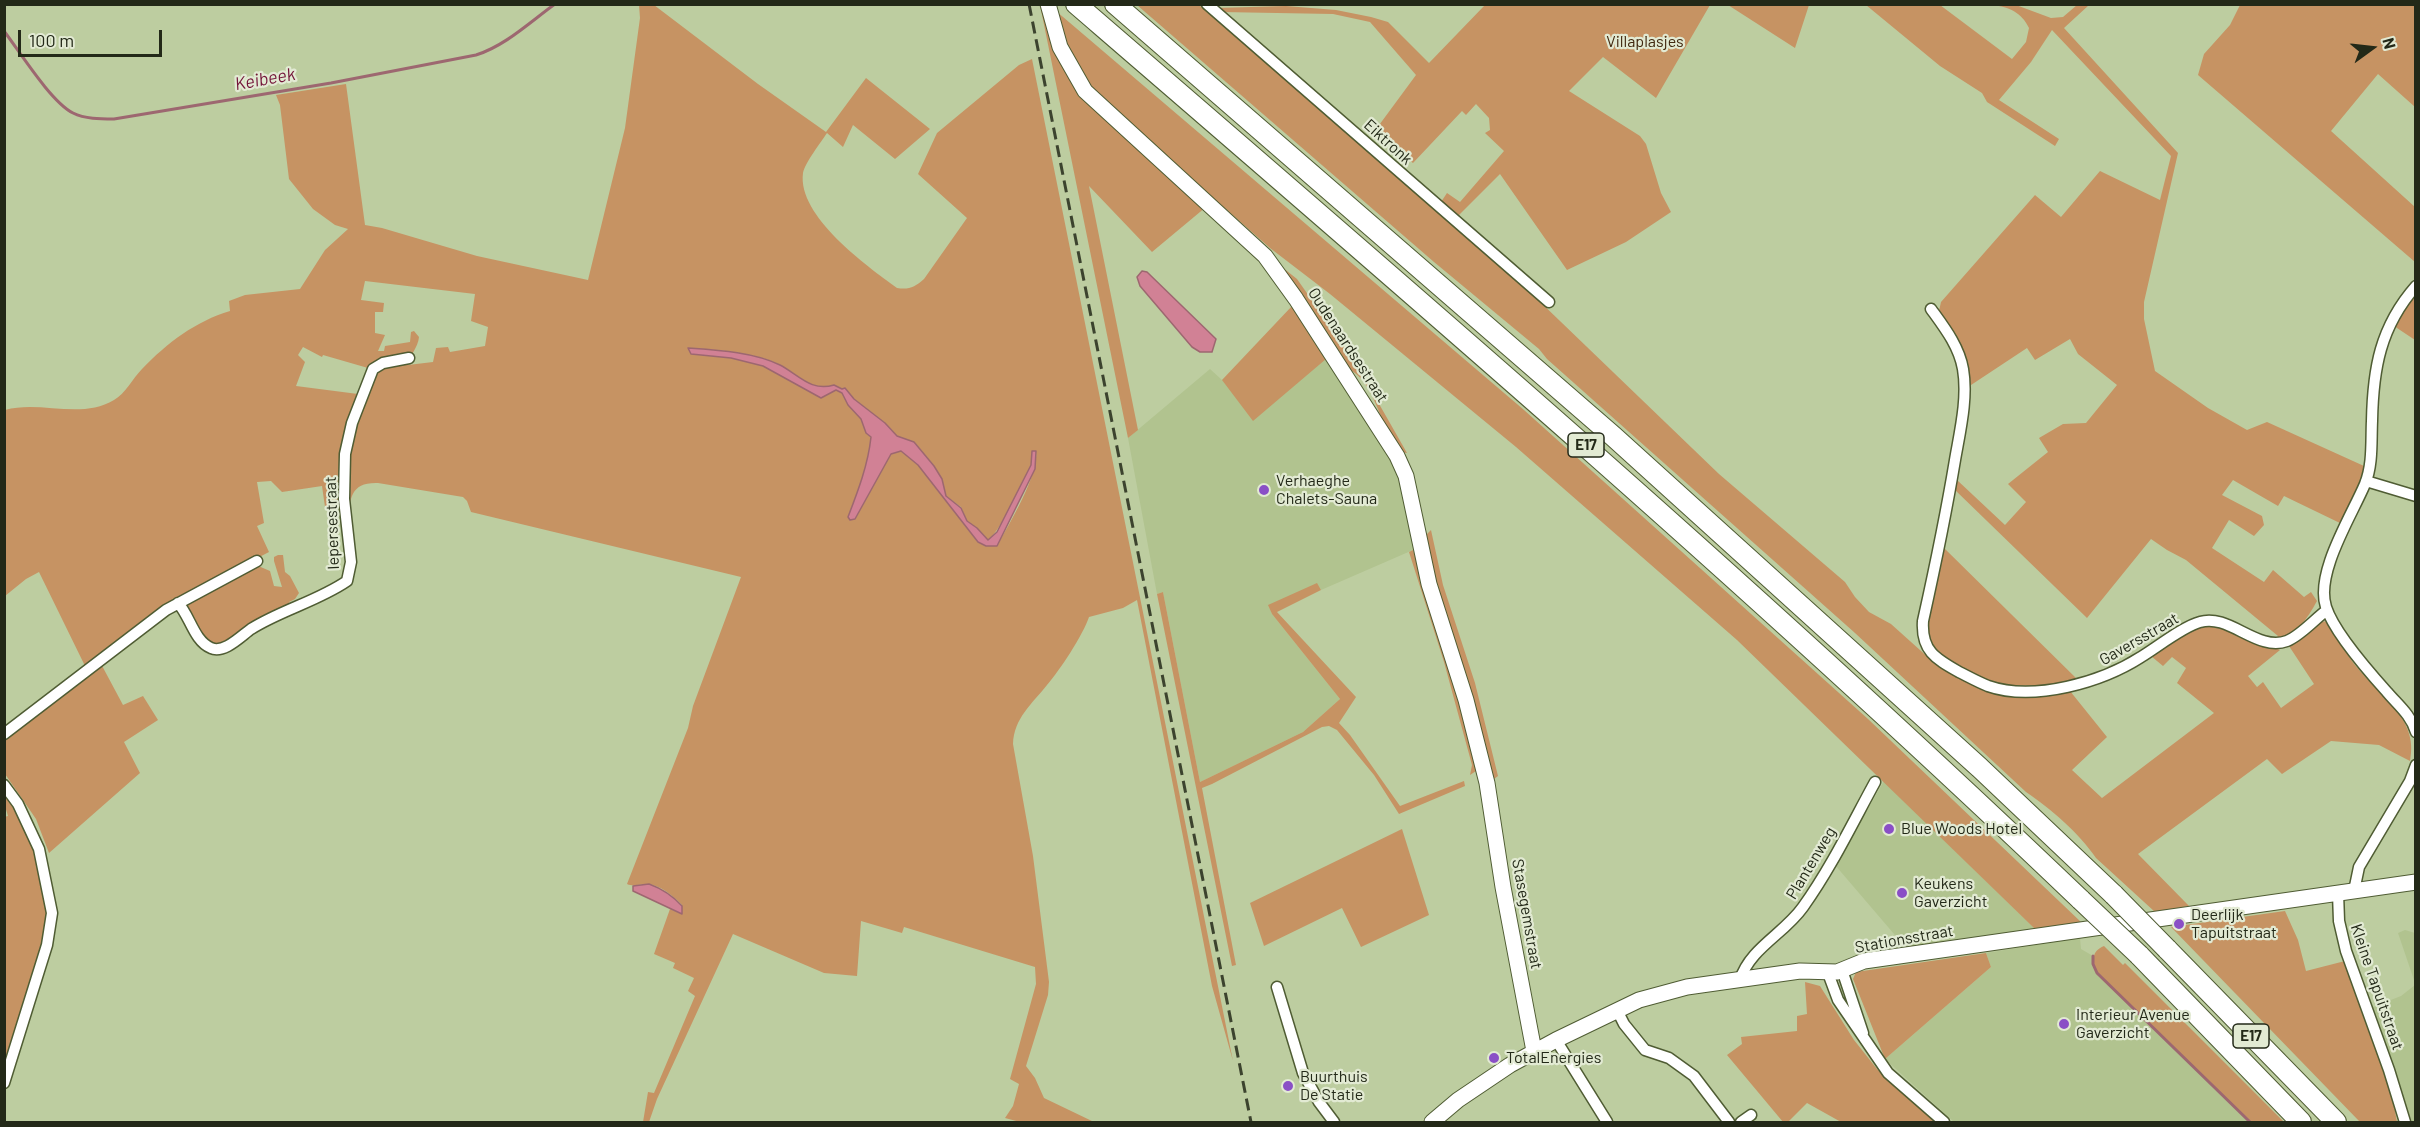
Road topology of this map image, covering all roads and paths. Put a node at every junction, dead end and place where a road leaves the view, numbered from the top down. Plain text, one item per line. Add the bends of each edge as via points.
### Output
1 (1048, 4) edge
2 (1115, 4) edge
3 (1207, 4) edge
4 (1076, 5) edge
5 (2415, 286) edge
6 (1549, 302) dead end
7 (1931, 309) dead end
8 (409, 358) dead end
9 (2366, 481) junction
10 (2415, 496) edge
11 (257, 561) dead end
12 (178, 603) junction
13 (2327, 610) junction
14 (2415, 732) edge
15 (4, 734) edge
16 (2415, 765) edge
17 (1875, 782) dead end
18 (1487, 783) joint
19 (4, 786) edge
20 (2415, 882) edge
21 (2354, 891) junction
22 (2338, 893) junction
23 (1835, 972) junction
24 (1740, 980) junction
25 (1277, 987) dead end
26 (1617, 1010) junction
27 (1556, 1040) junction
28 (1534, 1051) junction
29 (4, 1083) edge
30 (1751, 1115) dead end
31 (1334, 1122) edge
32 (1432, 1122) edge
33 (1607, 1122) edge
34 (1729, 1122) edge
35 (1741, 1122) edge
36 (1944, 1122) edge
37 (2301, 1122) edge
38 (2336, 1122) edge
39 (2405, 1122) edge

1 - 18 street, Oudenaardsestraat via 1060,47 1085,91 1265,256 1397,456 1406,476 1430,584
2 - 38 highway, E17, bridge via 1613,436 1980,768 2114,896
3 - 6 street, Eiktronk
4 - 37 highway, E17, bridge via 1595,453 1964,788 2139,955
5 - 9 street via 2391,322 2375,365
7 - 13 street, Gaversstraat via 1957,351 1964,388 1945,522 1923,621 1922,635 1939,661 1990,686 2033,690 2073,687 2104,677 2199,622 2213,620 2277,642 2287,641
8 - 12 street, Iepersestraat via 373,369 349,432 344,473 351,562 347,581 218,650 203,642
9 - 10 street
9 - 13 street via 2325,578
11 - 12 street
12 - 15 street
13 - 14 street via 2361,663 2409,717
16 - 21 street via 2410,781 2359,867
17 - 24 street, Plantenweg via 1802,909 1744,966
18 - 28 street, Stasegemstraat
19 - 29 street via 18,804 39,849 52,913 47,945
20 - 21 street, Stationsstraat
21 - 22 street, Stationsstraat
22 - 23 street, Stationsstraat via 1864,961
22 - 39 street, Kleine Tapuitstraat via 2338,921 2346,951
23 - 24 street, Stationsstraat via 1800,971
23 - 36 street via 1838,1000 1888,1073
24 - 26 street, Stationsstraat via 1665,992
25 - 31 street via 1303,1073
26 - 27 street, Stationsstraat
26 - 34 street via 1645,1050 1669,1058 1694,1076
27 - 28 street, Stationsstraat
27 - 33 street
28 - 32 street, Stationsstraat via 1487,1079
30 - 35 street

